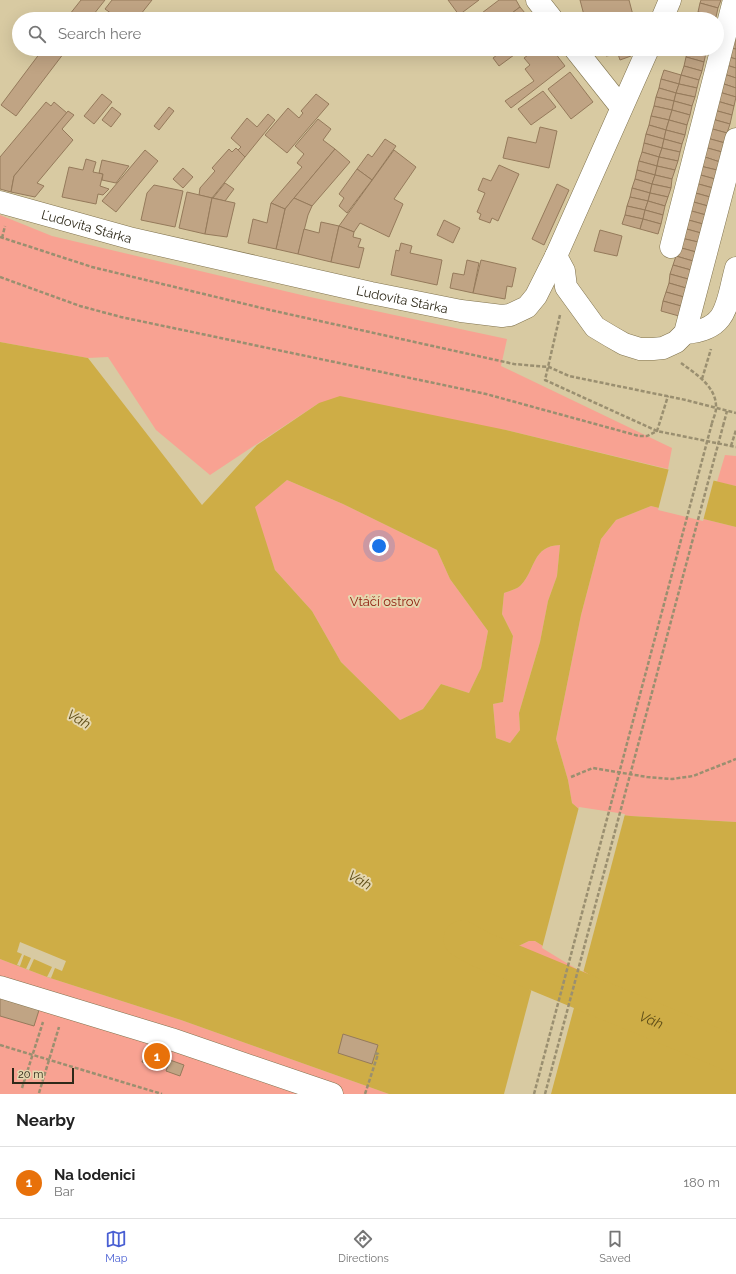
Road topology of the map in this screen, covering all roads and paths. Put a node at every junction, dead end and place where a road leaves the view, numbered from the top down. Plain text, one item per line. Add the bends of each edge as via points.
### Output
1 (537, 0) edge
2 (670, 0) edge
3 (734, 0) edge
4 (546, 12) edge
5 (665, 12) edge
6 (724, 39) edge
7 (581, 56) edge
8 (645, 56) edge
9 (720, 56) edge
10 (621, 107) junction
11 (736, 139) edge
12 (0, 202) edge
13 (0, 237) edge
14 (670, 248) dead end
15 (556, 256) junction
16 (736, 268) edge
17 (0, 277) edge
18 (566, 287) junction
19 (685, 333) junction
20 (663, 348) junction
21 (549, 367) junction
22 (668, 396) junction
23 (716, 408) junction
24 (727, 411) junction
25 (736, 413) edge
26 (736, 430) edge
27 (657, 431) junction
28 (731, 446) junction
29 (736, 447) edge
30 (736, 759) edge
31 (571, 777) dead end
32 (0, 987) edge
33 (41, 1028) dead end
34 (57, 1035) dead end
35 (0, 1045) edge
36 (375, 1053) dead end
37 (33, 1055) junction
38 (48, 1060) junction
39 (22, 1088) dead end
40 (39, 1093) dead end
41 (162, 1094) edge
42 (332, 1094) edge
43 (365, 1094) edge
44 (534, 1094) edge
45 (546, 1094) edge

1 - 4 street
2 - 5 street
3 - 6 street
7 - 10 street
8 - 10 street, Ľudovíta Stárka
9 - 14 street
10 - 15 street, Ľudovíta Stárka
11 - 19 street
12 - 15 street, Ľudovíta Stárka via 133,239 364,292 461,311 502,316 527,308 536,296
13 - 21 path via 92,267 270,310 514,364
15 - 18 street via 564,271
16 - 19 street via 723,316 718,323 709,329
17 - 27 path via 80,306 121,317 486,394 639,436 647,436
18 - 20 street via 595,326 610,336 640,349
18 - 21 path
19 - 20 street via 676,342
20 - 23 path via 702,379 714,394
21 - 22 path via 569,376
21 - 27 path via 545,380
22 - 23 path
22 - 27 path
23 - 24 path
23 - 44 path, bridge
24 - 25 path
24 - 45 path, bridge
26 - 28 path
27 - 28 path
28 - 29 path
30 - 31 path via 693,776 647,777 593,768
32 - 42 street via 171,1039
33 - 37 path
34 - 38 path
35 - 37 path
36 - 43 path via 378,1054
37 - 38 path
37 - 39 path
38 - 40 path
38 - 41 path

